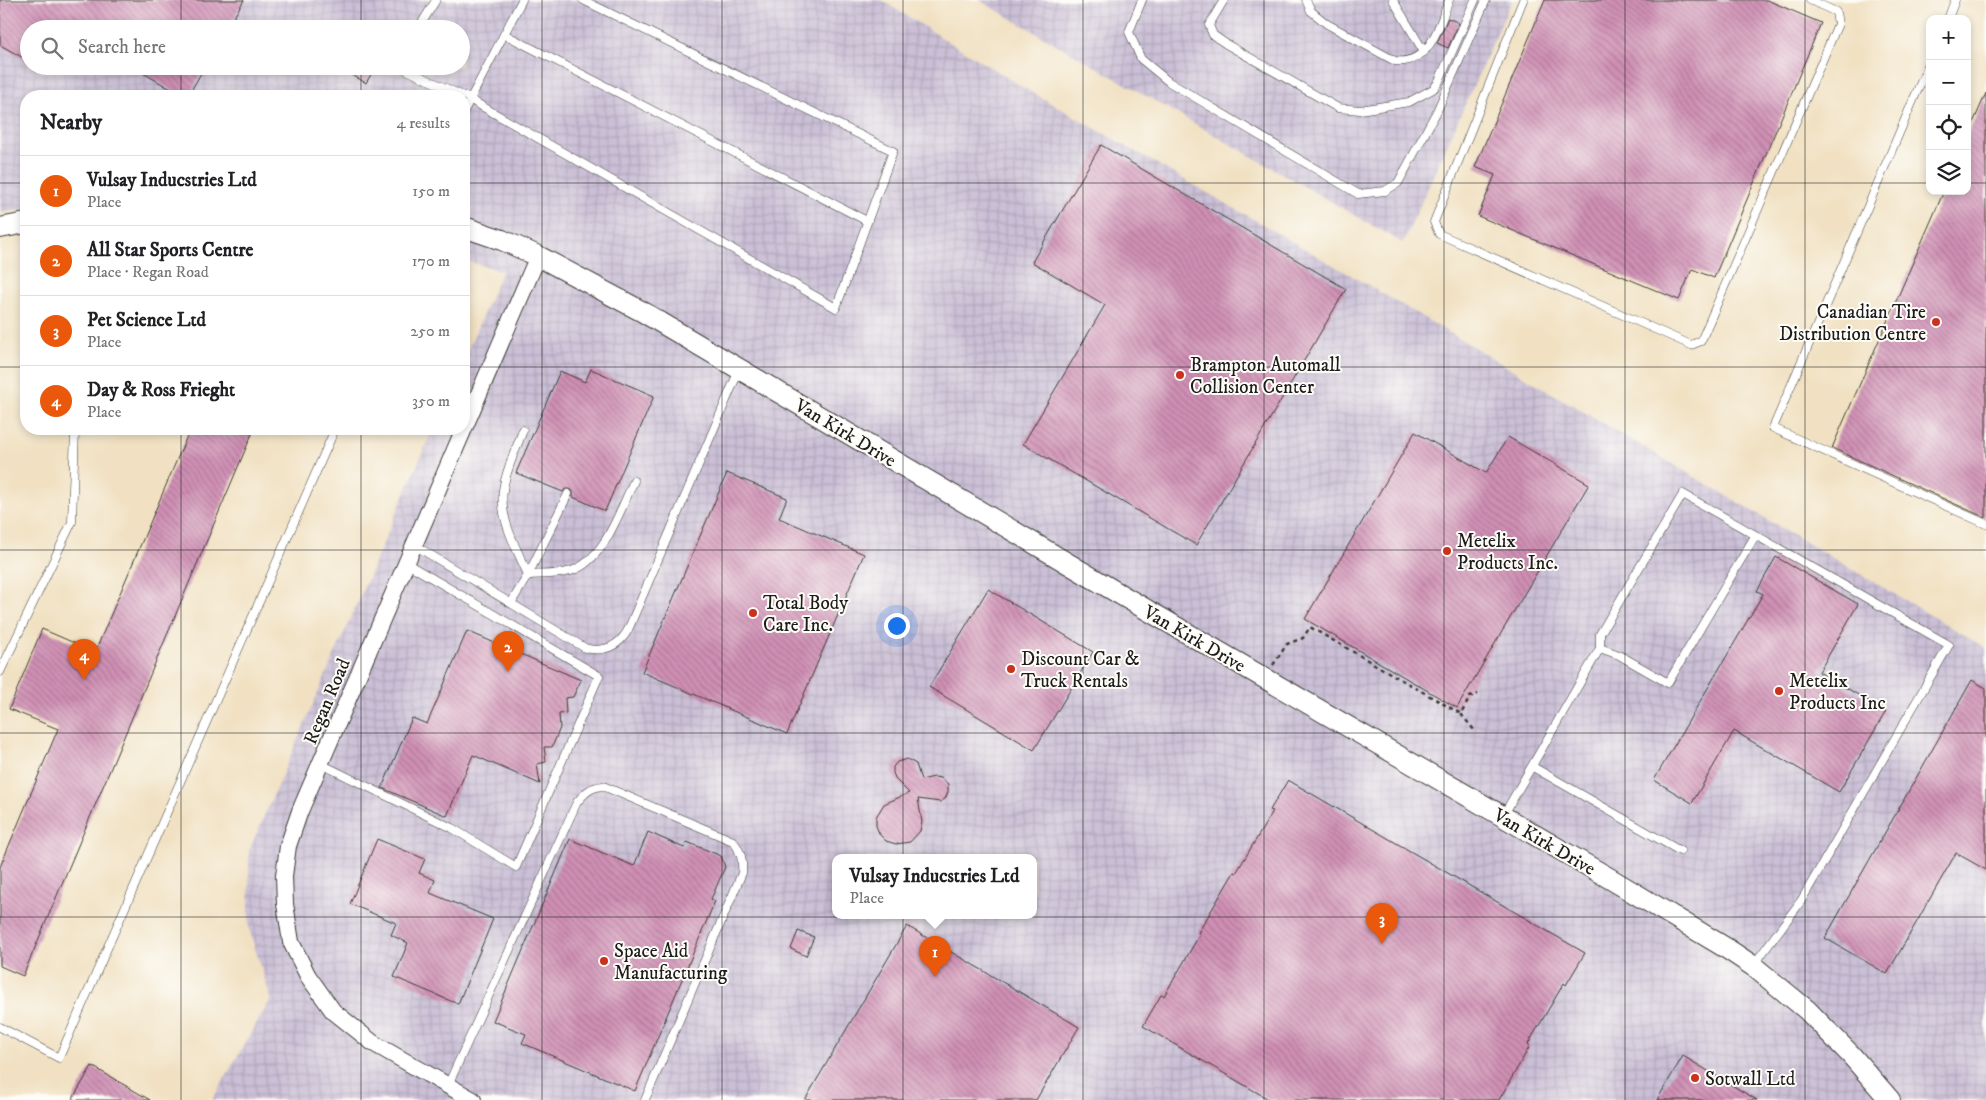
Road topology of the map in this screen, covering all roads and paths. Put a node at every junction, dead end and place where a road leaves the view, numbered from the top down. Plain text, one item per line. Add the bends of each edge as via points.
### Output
1 (436, 0) edge
2 (522, 0) edge
3 (583, 0) edge
4 (1142, 0) edge
5 (1224, 0) edge
6 (1306, 0) edge
7 (1393, 0) edge
8 (1449, 0) edge
9 (1476, 0) edge
10 (1486, 0) edge
11 (1523, 0) edge
12 (1810, 0) edge
13 (1956, 0) edge
14 (1950, 15) edge
15 (424, 20) edge
16 (504, 34) junction
17 (1424, 52) junction
18 (1926, 69) edge
19 (418, 75) edge
20 (451, 90) edge
21 (470, 90) edge
22 (470, 99) edge
23 (868, 221) junction
24 (20, 224) edge
25 (0, 228) edge
26 (470, 229) edge
27 (538, 256) junction
28 (739, 369) junction
29 (470, 414) edge
30 (522, 430) dead end
31 (75, 435) edge
32 (332, 435) edge
33 (461, 435) edge
34 (634, 481) dead end
35 (568, 494) dead end
36 (1986, 524) edge
37 (1755, 536) junction
38 (414, 545) junction
39 (406, 563) junction
40 (528, 575) junction
41 (511, 603) junction
42 (1600, 648) junction
43 (0, 672) edge
44 (1264, 678) junction
45 (1478, 694) dead end
46 (1461, 714) junction
47 (1475, 731) dead end
48 (320, 764) junction
49 (1533, 767) junction
50 (1503, 816) junction
51 (1680, 851) dead end
52 (1753, 966) junction
53 (0, 1027) edge
54 (448, 1085) junction
55 (473, 1100) edge
56 (644, 1100) edge
57 (1890, 1100) edge

1 - 15 lane
2 - 16 lane
3 - 23 lane via 893,151
4 - 10 lane via 1129,32 1141,58 1169,82 1358,194 1385,191 1398,183 1438,111
5 - 9 lane via 1209,25 1213,35 1338,108 1360,110 1409,102 1433,89
6 - 17 lane via 1310,12 1327,24 1394,61 1411,60
7 - 17 lane
8 - 17 lane via 1432,42
11 - 12 lane via 1434,222 1439,234 1691,345 1701,341 1838,24 1836,12
13 - 14 lane
16 - 21 lane
16 - 23 lane
18 - 36 lane via 1774,428
19 - 20 lane
22 - 23 lane via 836,308
24 - 25 street
26 - 27 street, Van Kirk Drive
27 - 28 street, Van Kirk Drive via 643,312
27 - 29 street, Regan Road
28 - 41 lane via 623,639 605,649 585,648
28 - 44 street, Van Kirk Drive
30 - 40 lane via 508,469 503,500 508,528
31 - 43 lane via 72,522
32 - 53 lane via 59,1058
33 - 38 street, Regan Road
34 - 40 lane via 612,528 588,563 570,572
35 - 40 lane
37 - 42 lane via 1668,683
37 - 42 lane via 1683,494 1600,634
37 - 52 lane via 1949,645 1801,901
38 - 39 street, Regan Road
38 - 41 lane
39 - 48 street, Regan Road
39 - 48 lane via 598,676 516,867 452,828
40 - 41 lane
42 - 49 lane
44 - 46 path via 1287,644 1303,638 1310,627
44 - 50 street, Van Kirk Drive
45 - 46 path via 1470,697
46 - 47 path
48 - 54 street, Regan Road via 288,846 284,876 291,942 308,976 333,1012 373,1043
49 - 50 lane
49 - 51 lane
50 - 52 street, Van Kirk Drive
52 - 57 street, Van Kirk Drive via 1807,1010
54 - 55 street, Regan Road
54 - 56 lane via 577,802 594,786 603,786 733,840 743,862 742,873

